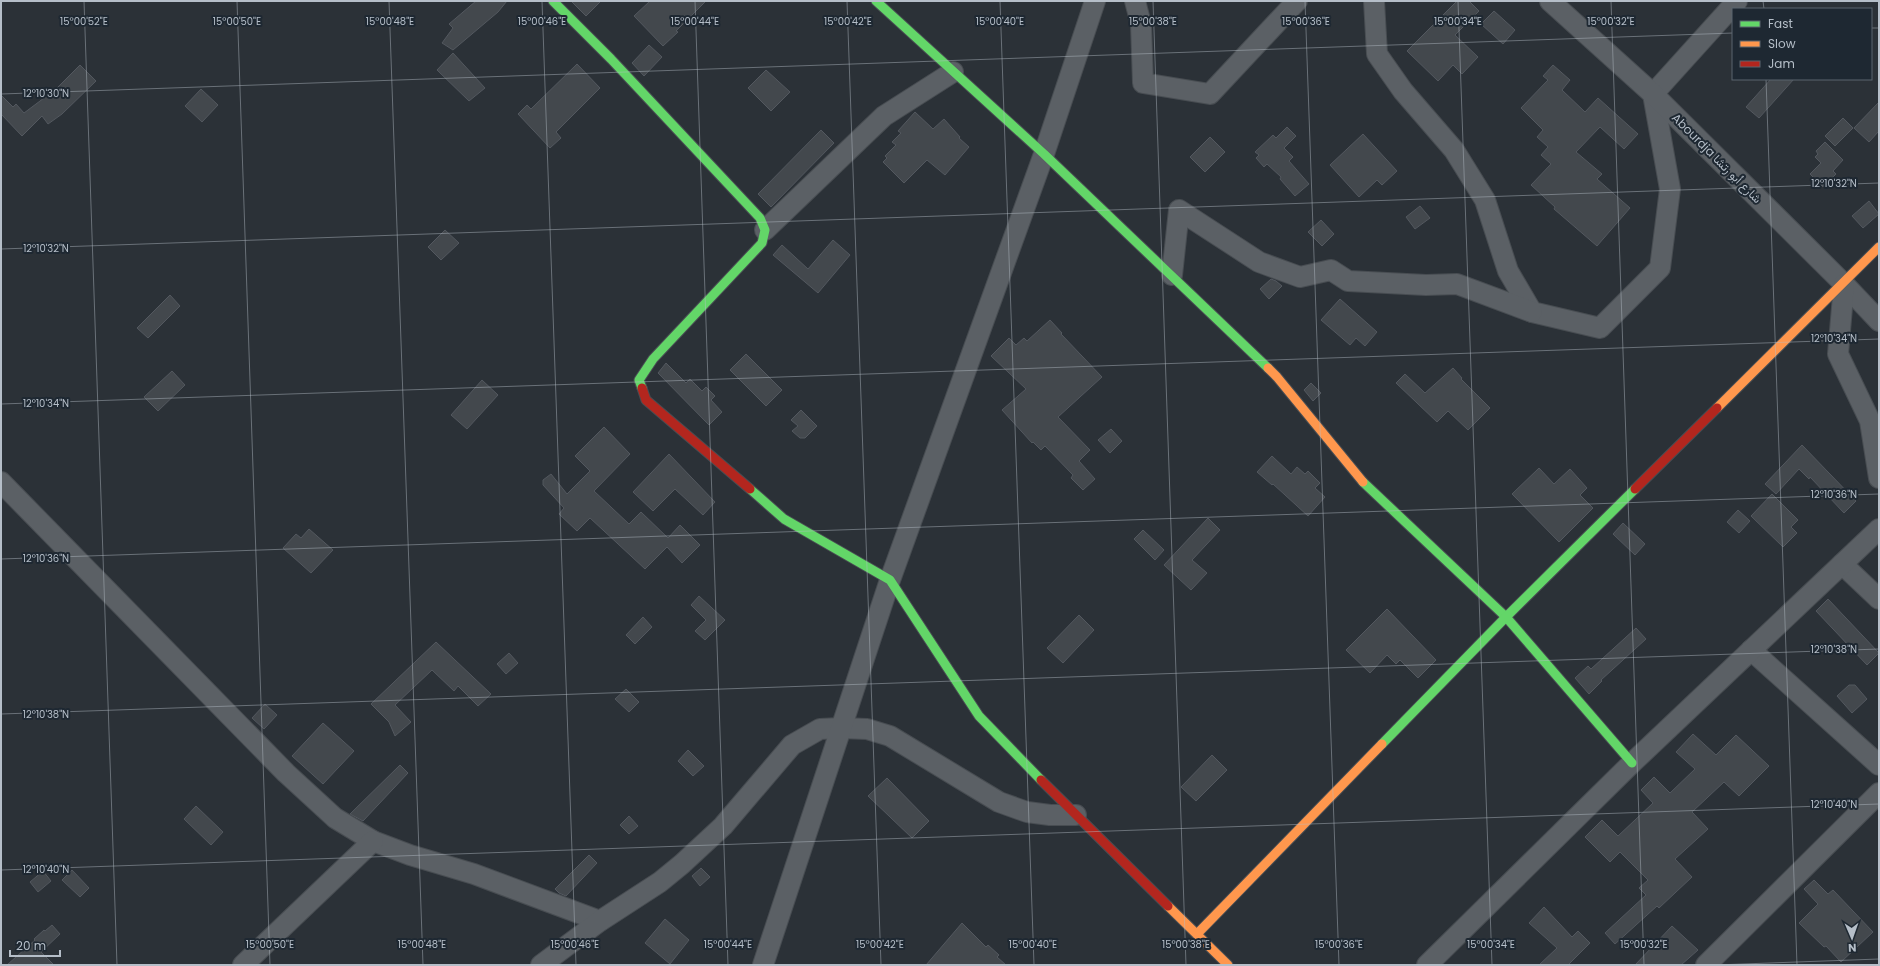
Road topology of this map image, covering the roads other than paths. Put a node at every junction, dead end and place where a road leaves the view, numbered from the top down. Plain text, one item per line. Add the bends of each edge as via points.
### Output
1 (554, 1) edge
2 (876, 1) edge
3 (1095, 1) edge
4 (1135, 1) edge
5 (1297, 1) edge
6 (1374, 1) edge
7 (1550, 1) edge
8 (1737, 1) edge
9 (953, 72) junction
10 (1653, 94) junction
11 (1044, 154) junction
12 (765, 230) junction
13 (1875, 255) edge
14 (1172, 275) junction
15 (1844, 284) junction
16 (1532, 312) junction
17 (1879, 321) edge
18 (1879, 478) edge
19 (1, 482) edge
20 (1879, 529) edge
21 (1842, 564) junction
22 (890, 580) junction
23 (1879, 599) edge
24 (1506, 617) junction
25 (1751, 650) junction
26 (841, 728) junction
27 (1632, 763) junction
28 (1879, 765) edge
29 (1879, 793) edge
30 (1076, 815) junction
31 (373, 841) junction
32 (600, 921) junction
33 (1197, 934) junction
34 (243, 965) edge
35 (541, 965) edge
36 (763, 965) edge
37 (1228, 965) edge
38 (1427, 965) edge
39 (1706, 965) edge

1 - 12 street via 760,218
2 - 9 street
3 - 11 street
4 - 5 street via 1141,24 1143,83 1210,94
6 - 16 street via 1377,54 1403,91 1454,150 1485,200 1508,271
7 - 10 street, Abourdja شارع أبو رتشا
8 - 10 street
9 - 11 street
9 - 12 street via 884,116
10 - 15 street, Abourdja شارع أبو رتشا
10 - 16 street via 1670,189 1660,268 1600,328
11 - 14 street
11 - 22 street
12 - 22 street via 762,243 653,359 639,380 646,400 784,519
13 - 15 street
14 - 16 street via 1179,210 1259,262 1300,277 1331,270 1348,281 1457,284
14 - 24 street via 1277,377 1362,481
15 - 17 street, Abourdja شارع أبو رتشا
15 - 18 street via 1838,354 1870,421
15 - 24 street
19 - 31 street via 307,794 335,818
20 - 21 street
21 - 23 street
21 - 25 street
22 - 26 street
22 - 30 street via 979,716
24 - 27 street
24 - 33 street
25 - 27 street
25 - 28 street
26 - 30 street via 867,729 890,736 999,802 1027,812
26 - 32 street via 820,728 792,745 705,845 660,882
26 - 36 street
27 - 38 street
29 - 39 street
30 - 33 street
31 - 32 street via 474,874
31 - 34 street
32 - 35 street
33 - 37 street

